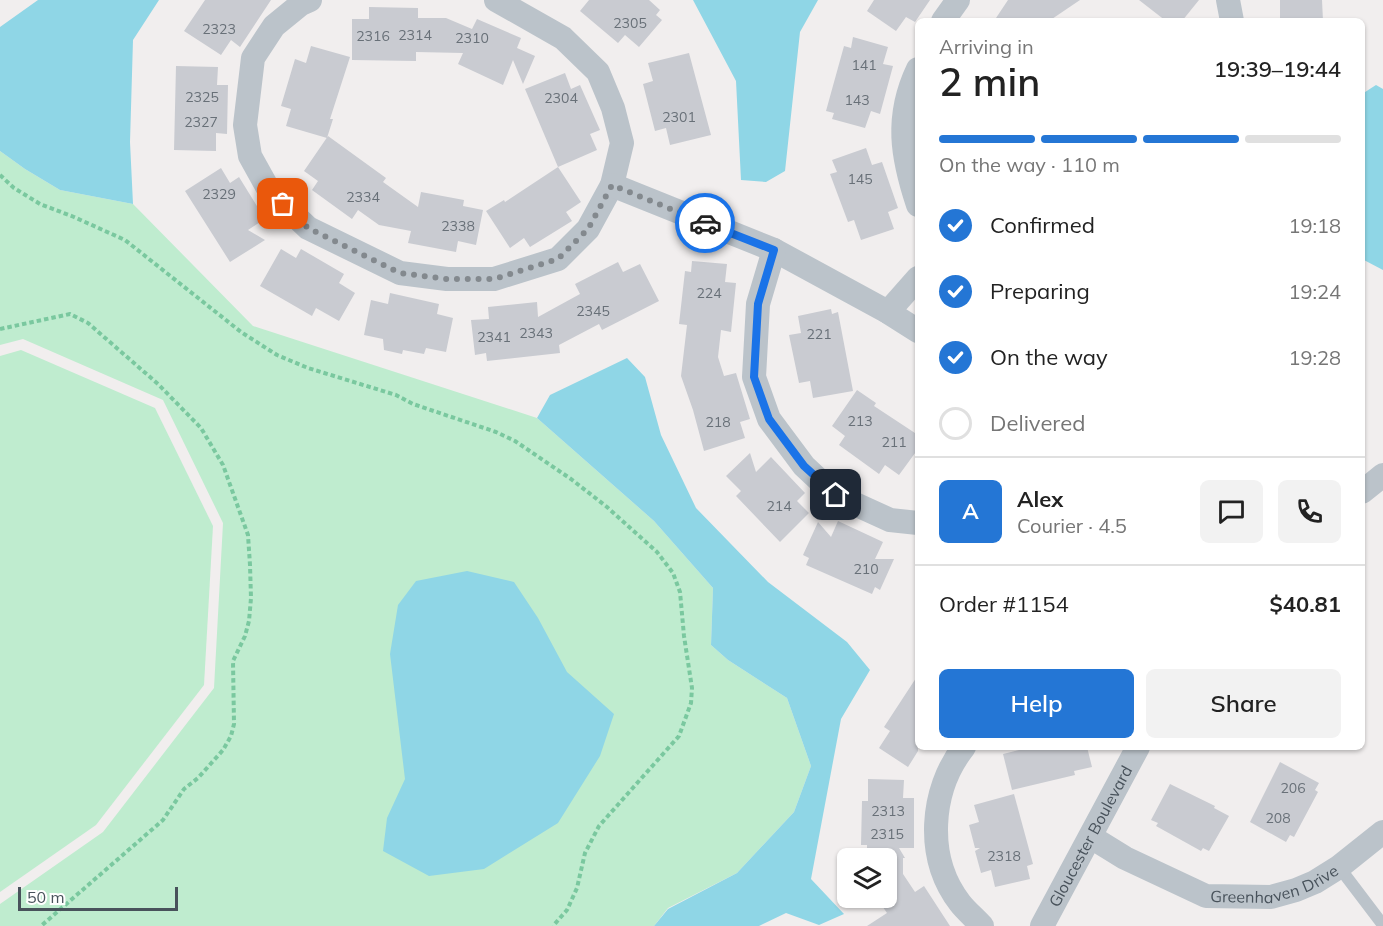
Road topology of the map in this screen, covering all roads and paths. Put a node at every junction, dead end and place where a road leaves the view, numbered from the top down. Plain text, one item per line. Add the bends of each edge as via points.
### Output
1 (310, 0) edge
2 (496, 0) edge
3 (958, 0) edge
4 (1228, 0) edge
5 (945, 18) edge
6 (1231, 18) edge
7 (915, 78) edge
8 (0, 175) edge
9 (612, 185) junction
10 (915, 196) edge
11 (774, 250) junction
12 (915, 281) edge
13 (888, 312) junction
14 (0, 328) edge
15 (915, 329) edge
16 (915, 523) edge
17 (961, 750) edge
18 (1136, 750) edge
19 (1383, 832) edge
20 (1091, 837) junction
21 (1339, 867) junction
22 (1383, 925) edge
23 (41, 926) edge
24 (553, 926) edge
25 (982, 926) edge
26 (1042, 926) edge

1 - 9 street via 274,26 254,58 245,125 249,156 270,192 308,228 400,273 494,279 558,259 588,229
2 - 9 street via 563,38 598,72 622,143
3 - 5 street
4 - 6 street
7 - 10 street via 903,115 906,167
8 - 24 path via 40,204 125,240 241,332 277,355 514,441 607,507 657,552 673,573 680,592 691,703 679,736 599,826 585,853 567,910
9 - 11 street
11 - 13 street
11 - 16 street via 758,304 754,377 769,419 804,466 836,495 890,520
12 - 13 street
13 - 15 street
14 - 23 path via 70,314 88,323 158,384 201,428 223,465 248,536 250,565 249,621 233,661 234,724 223,750 184,789 163,820
17 - 25 street via 953,760 939,799 935,835 941,868 959,902
18 - 20 street, Gloucester Boulevard
19 - 21 street, Greenhaven Drive
20 - 21 street, Greenhaven Drive via 1125,858 1206,896 1271,897 1315,882
20 - 26 street, Gloucester Boulevard
21 - 22 lane

